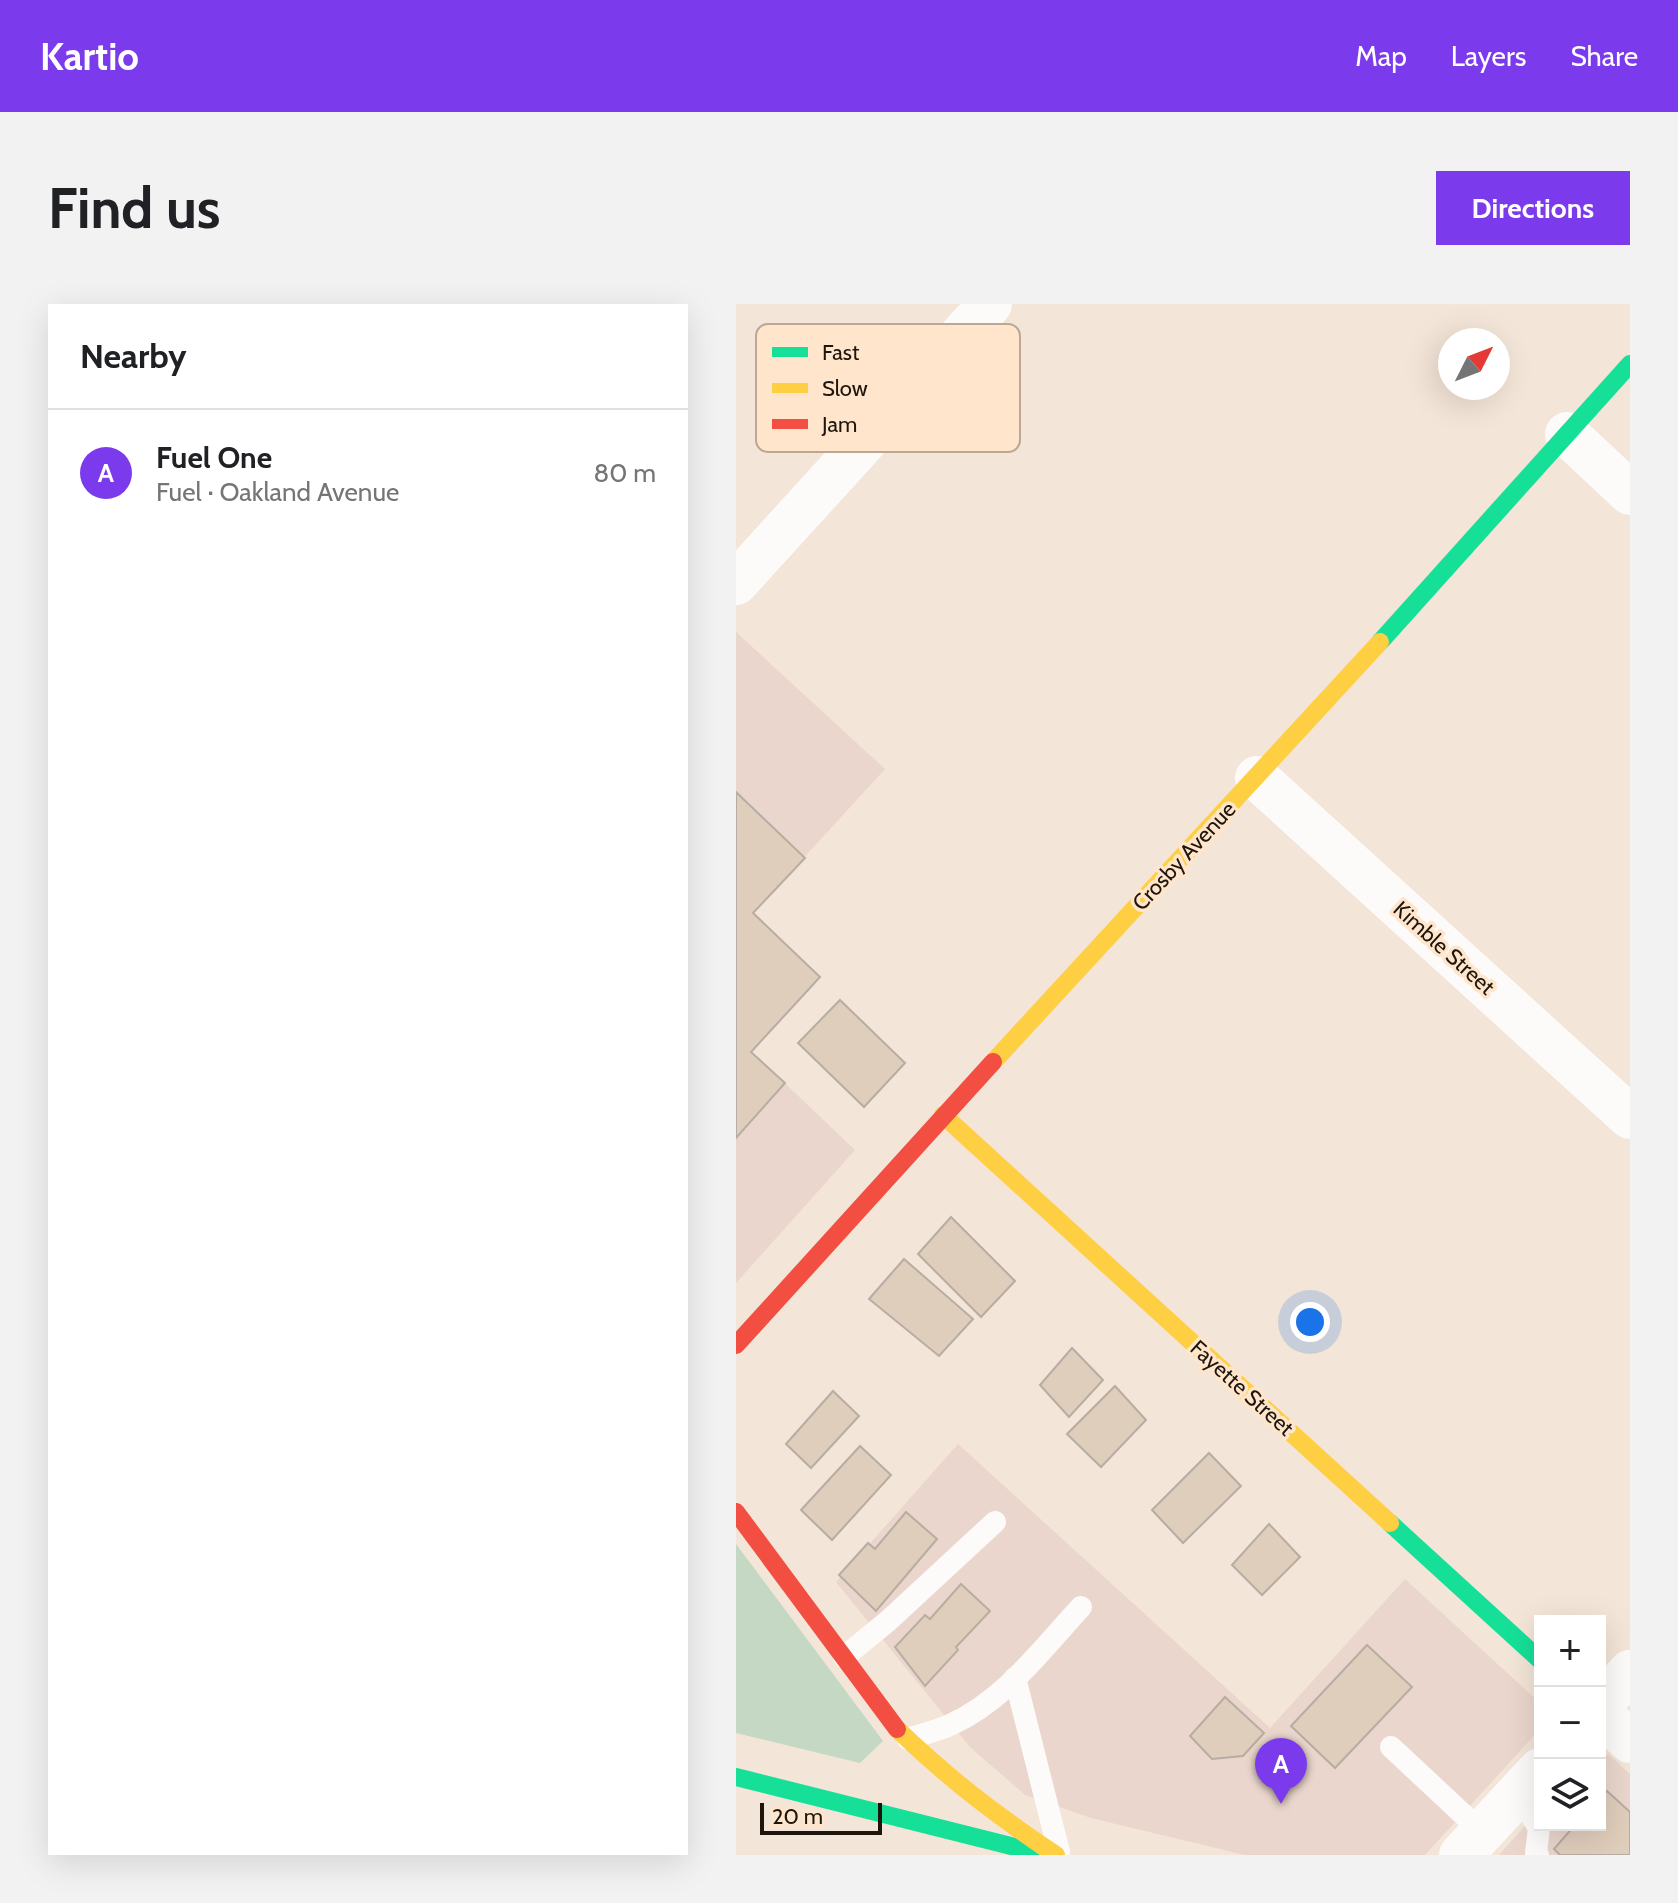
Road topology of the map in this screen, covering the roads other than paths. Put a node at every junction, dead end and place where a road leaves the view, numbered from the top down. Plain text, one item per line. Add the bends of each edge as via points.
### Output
1 (990, 304) edge
2 (972, 324) edge
3 (1630, 364) edge
4 (1567, 434) junction
5 (855, 452) edge
6 (1630, 493) edge
7 (736, 583) edge
8 (1257, 778) junction
9 (943, 1115) junction
10 (1630, 1117) edge
11 (736, 1345) edge
12 (736, 1512) edge
13 (995, 1522) dead end
14 (1081, 1607) dead end
15 (1534, 1655) edge
16 (844, 1657) junction
17 (1630, 1672) edge
18 (1015, 1678) junction
19 (1606, 1698) edge
20 (1606, 1719) edge
21 (908, 1739) junction
22 (1630, 1741) edge
23 (1391, 1747) dead end
24 (736, 1777) edge
25 (1529, 1783) edge
26 (1472, 1844) edge
27 (1048, 1855) edge
28 (1058, 1855) edge
29 (1538, 1855) edge

1 - 2 street
3 - 4 main road, Crosby Avenue
4 - 6 street
4 - 8 main road, Crosby Avenue
5 - 7 street
8 - 9 main road, Crosby Avenue
8 - 10 street, Kimble Street
9 - 11 main road, Crosby Avenue
9 - 15 main road, Fayette Street
12 - 16 main road
13 - 16 lane
14 - 18 lane
16 - 21 main road
17 - 19 street
18 - 21 lane via 951,1725
18 - 28 lane
20 - 22 street
21 - 28 main road via 999,1817
23 - 26 lane
24 - 27 main road
25 - 26 street
25 - 29 lane via 1539,1828

